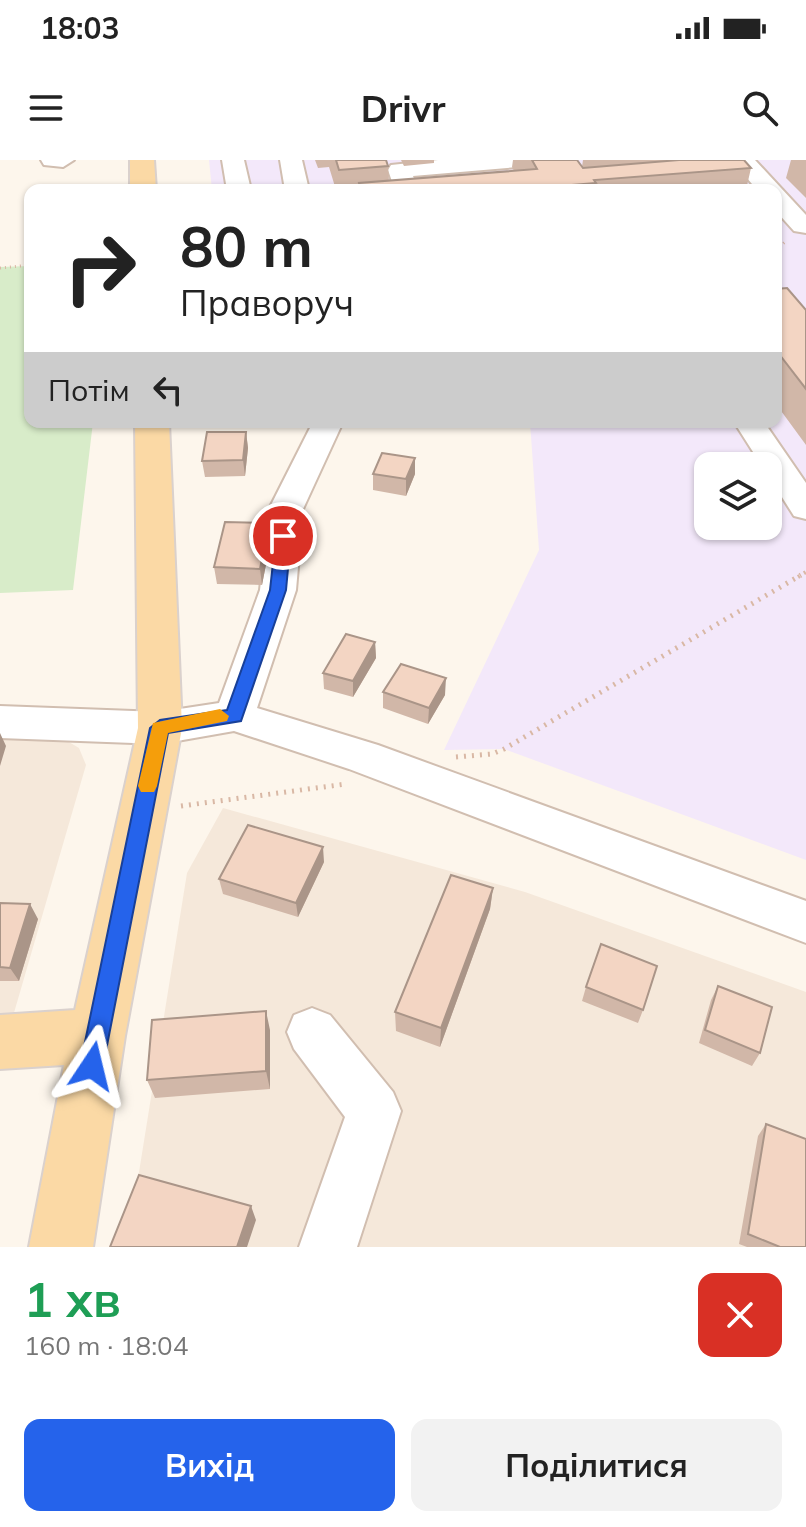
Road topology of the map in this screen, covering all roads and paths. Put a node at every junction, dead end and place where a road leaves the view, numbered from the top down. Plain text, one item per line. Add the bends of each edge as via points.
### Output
1 (52, 160) edge
2 (63, 160) edge
3 (142, 160) edge
4 (233, 160) edge
5 (291, 160) edge
6 (518, 160) edge
7 (743, 160) edge
8 (143, 184) edge
9 (238, 184) edge
10 (296, 184) edge
11 (405, 184) edge
12 (765, 184) edge
13 (782, 213) edge
14 (791, 236) edge
15 (24, 266) edge
16 (0, 268) edge
17 (152, 428) edge
18 (325, 428) edge
19 (753, 428) edge
20 (806, 508) edge
21 (806, 572) edge
22 (234, 716) junction
23 (0, 722) edge
24 (160, 728) junction
25 (401, 771) junction
26 (143, 811) junction
27 (806, 922) edge
28 (312, 1032) dead end
29 (97, 1036) junction
30 (0, 1042) edge
31 (61, 1247) edge
32 (328, 1247) edge

1 - 2 street
3 - 8 main road
4 - 9 street
5 - 10 street
6 - 11 street via 399,170
7 - 12 street
13 - 14 street
15 - 16 path
17 - 24 main road
18 - 22 street via 286,509 278,590
19 - 20 street
21 - 25 path via 504,749
22 - 24 street
22 - 25 street
23 - 24 street
24 - 26 main road
25 - 26 path via 354,783
25 - 27 street
26 - 29 main road
28 - 32 street via 374,1111
29 - 30 main road
29 - 31 main road

